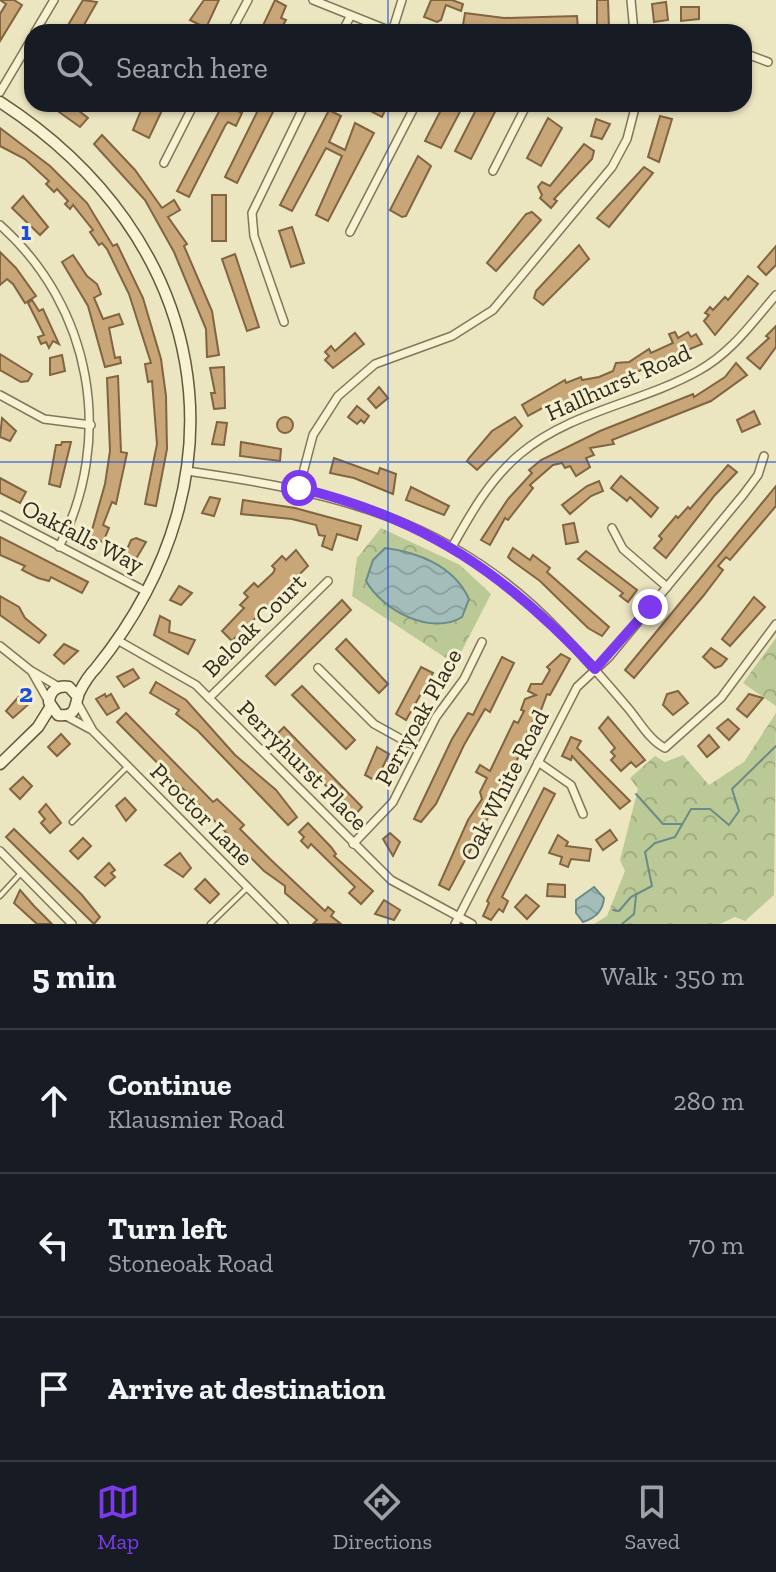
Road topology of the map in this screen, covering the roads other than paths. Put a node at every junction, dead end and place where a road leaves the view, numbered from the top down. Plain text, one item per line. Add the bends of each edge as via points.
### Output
1 (54, 0) edge
2 (248, 0) edge
3 (313, 0) edge
4 (402, 0) edge
5 (631, 0) edge
6 (350, 17) junction
7 (40, 24) edge
8 (235, 24) edge
9 (346, 24) edge
10 (370, 24) edge
11 (394, 24) edge
12 (633, 24) edge
13 (24, 52) edge
14 (752, 56) edge
15 (768, 62) dead end
16 (0, 92) edge
17 (0, 102) edge
18 (190, 112) edge
19 (301, 112) edge
20 (412, 112) edge
21 (523, 112) edge
22 (634, 112) edge
23 (164, 163) dead end
24 (493, 171) dead end
25 (0, 225) edge
26 (350, 232) dead end
27 (776, 295) edge
28 (284, 322) dead end
29 (0, 395) edge
30 (91, 425) junction
31 (764, 456) dead end
32 (187, 471) junction
33 (299, 488) junction
34 (0, 515) edge
35 (612, 528) dead end
36 (59, 547) junction
37 (452, 547) junction
38 (328, 581) dead end
39 (667, 587) junction
40 (148, 592) junction
41 (776, 624) edge
42 (119, 641) junction
43 (482, 642) dead end
44 (0, 646) edge
45 (318, 668) dead end
46 (595, 669) junction
47 (30, 670) junction
48 (94, 670) junction
49 (64, 687) junction
50 (209, 698) junction
51 (78, 700) junction
52 (55, 710) junction
53 (93, 731) junction
54 (419, 749) junction
55 (538, 762) junction
56 (0, 764) edge
57 (127, 767) junction
58 (583, 814) dead end
59 (72, 822) dead end
60 (353, 844) junction
61 (0, 851) edge
62 (21, 873) junction
63 (247, 888) junction
64 (0, 896) edge
65 (457, 920) edge
66 (72, 924) edge
67 (210, 924) edge
68 (284, 924) edge
69 (472, 924) edge

1 - 7 street
2 - 8 street
3 - 6 street
4 - 11 street
5 - 12 street
6 - 9 street
6 - 10 street
13 - 16 street
14 - 15 street
17 - 32 street via 86,169 143,245 168,299 184,359 190,421
18 - 23 street
19 - 28 street via 252,213 254,236
20 - 26 street
21 - 24 street
22 - 33 street via 612,167 493,310 452,336 375,364 338,396 313,435
25 - 30 street via 35,261 61,303 83,360
27 - 37 street, Hallhurst Road via 707,366 560,428 527,448 488,488
29 - 30 street via 44,419
30 - 36 street via 82,490
31 - 39 street, Oak White Road via 753,483
32 - 33 street
32 - 40 street via 172,536
33 - 37 street via 374,510
34 - 36 street, Oakfalls Way
35 - 39 street via 623,549
36 - 40 street, Oakfalls Way
37 - 46 street via 518,592
38 - 50 street, Beloak Court
39 - 46 street, Oak White Road
40 - 42 street
41 - 46 street via 721,698 665,748
42 - 48 street
42 - 50 street, Perryhurst Place via 188,679
43 - 54 street, Perryoak Place
44 - 47 street
45 - 54 street via 374,724
46 - 55 street, Oak White Road via 577,687
47 - 49 street
47 - 52 street
48 - 49 street
48 - 51 street
49 - 51 street
49 - 52 street via 53,691
50 - 60 street, Perryhurst Place
51 - 52 street via 74,711
51 - 53 street, Proctor Lane
52 - 53 street, Proctor Lane
52 - 56 street
53 - 57 street, Proctor Lane
54 - 60 street, Perryoak Place via 393,802
55 - 58 street via 571,785
55 - 65 street, Oak White Road
57 - 59 lane
57 - 63 street, Proctor Lane
60 - 65 street, Perryhurst Place via 403,888
61 - 62 street
62 - 64 lane
62 - 66 street
63 - 67 lane
63 - 68 street, Proctor Lane
65 - 69 street, Perryhurst Place

